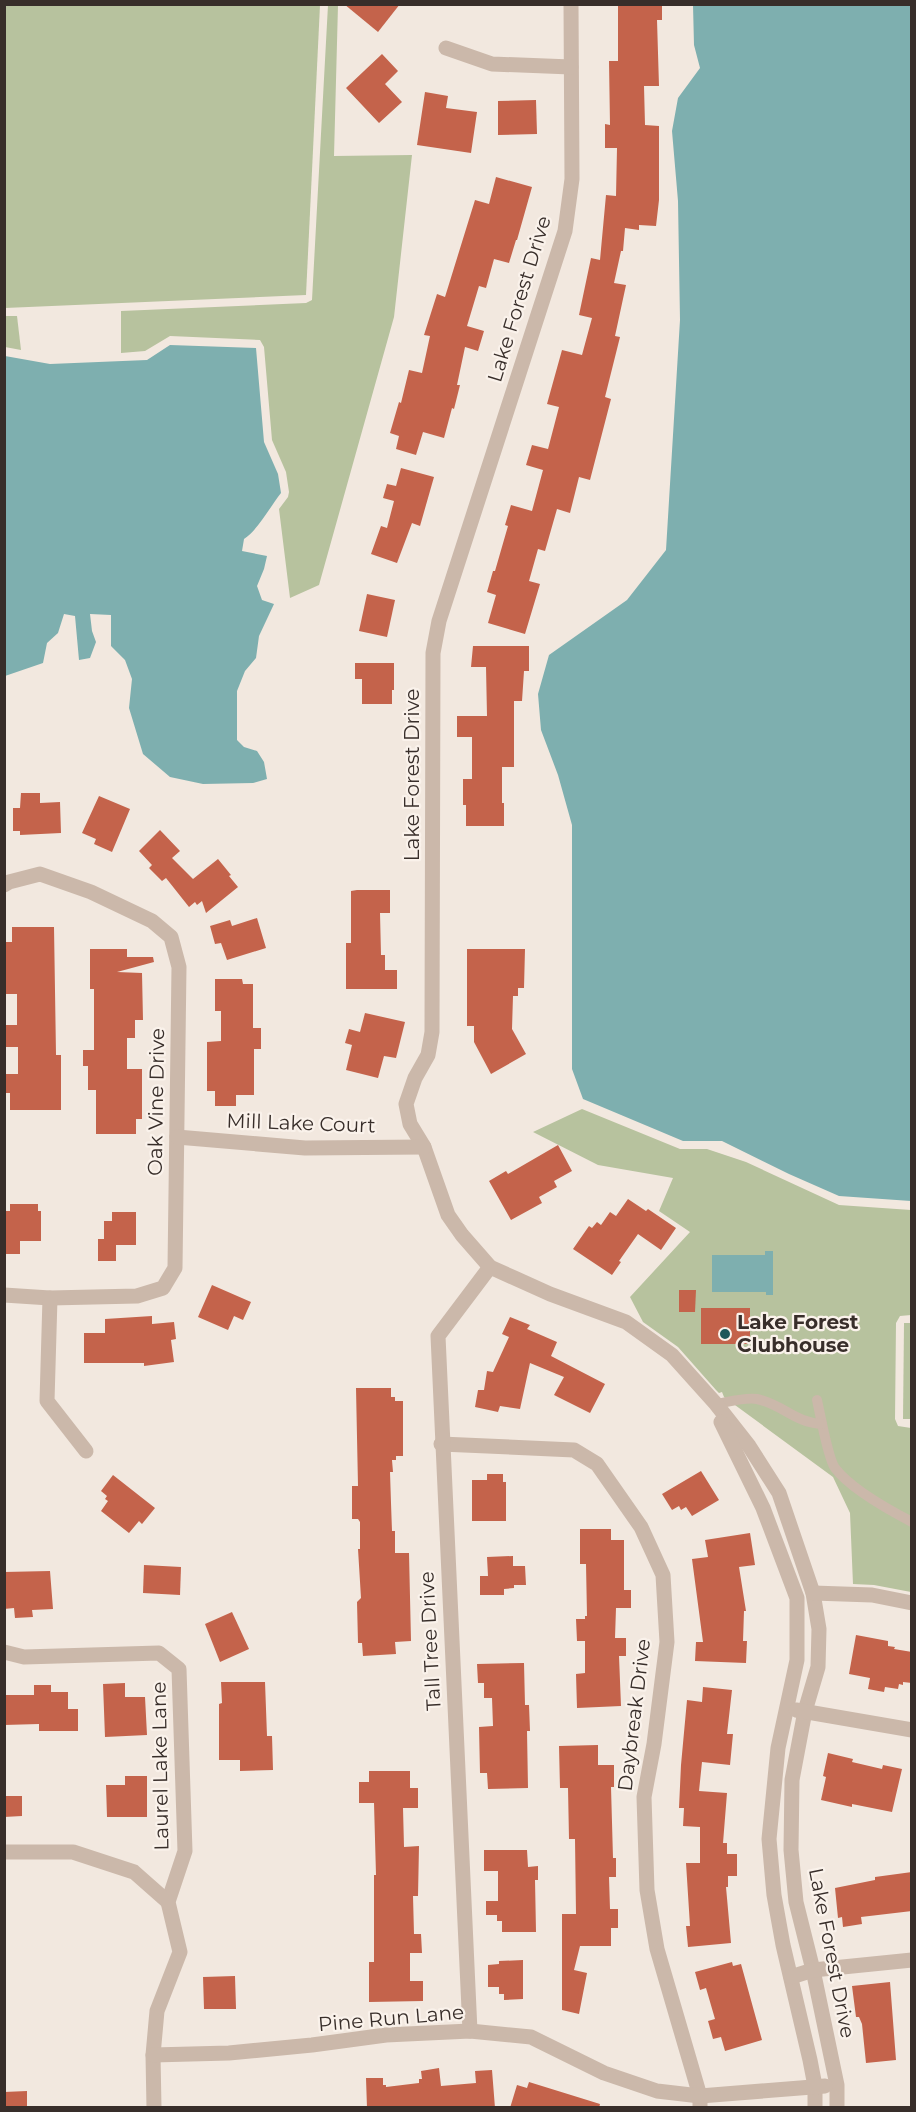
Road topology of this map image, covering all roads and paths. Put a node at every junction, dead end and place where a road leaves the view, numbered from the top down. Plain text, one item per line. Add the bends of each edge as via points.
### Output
1 (571, 4) edge
2 (446, 48) dead end
3 (571, 67) junction
4 (4, 885) edge
5 (177, 1137) junction
6 (424, 1147) junction
7 (490, 1266) junction
8 (4, 1295) edge
9 (50, 1298) junction
10 (817, 1400) dead end
11 (716, 1404) junction
12 (822, 1424) junction
13 (441, 1444) junction
14 (86, 1451) dead end
15 (912, 1522) edge
16 (813, 1593) junction
17 (912, 1603) edge
18 (4, 1652) edge
19 (787, 1708) junction
20 (805, 1711) junction
21 (912, 1730) edge
22 (4, 1852) edge
23 (168, 1902) junction
24 (912, 1960) edge
25 (813, 1970) junction
26 (791, 1977) junction
27 (470, 2031) junction
28 (153, 2055) junction
29 (837, 2085) junction
30 (815, 2086) junction
31 (700, 2102) edge
32 (154, 2108) edge
33 (815, 2108) edge
34 (837, 2108) edge

1 - 3 street, Lake Forest Drive
2 - 3 street via 492,64
3 - 6 street, Lake Forest Drive via 572,179 565,231 439,621 433,653 432,1032 428,1055 406,1104 410,1124
4 - 5 street, Oak Vine Drive via 40,874 121,906 152,921 171,937 179,967
5 - 6 street, Mill Lake Court via 305,1148
5 - 9 street, Oak Vine Drive via 175,1268 163,1288 137,1296
6 - 7 street, Lake Forest Drive via 448,1215
7 - 11 street, Lake Forest Drive via 550,1294 626,1322 672,1355
7 - 13 street, Tall Tree Drive via 438,1336
8 - 9 street, Oak Vine Drive
9 - 14 street via 47,1401
10 - 12 lane
11 - 12 lane via 754,1398 795,1418
11 - 16 street, Lake Forest Drive via 779,1493
11 - 19 street, Lake Forest Drive via 719,1418 763,1508 797,1598 797,1660
12 - 15 lane via 834,1467 858,1489
13 - 27 street, Tall Tree Drive
13 - 31 street, Daybreak Drive via 574,1450 597,1464 610,1482 641,1527 663,1575 667,1642 644,1797 647,1890 657,1949
16 - 17 street via 872,1594
16 - 20 street, Lake Forest Drive via 819,1629 818,1667
18 - 23 street, Laurel Lake Lane via 24,1657 159,1653 179,1669 185,1851
19 - 20 street
19 - 26 street, Lake Forest Drive via 778,1748 769,1839 774,1895
20 - 21 street
20 - 25 street, Lake Forest Drive via 792,1780 791,1850 796,1902
22 - 23 street via 73,1852 134,1872
23 - 28 street via 180,1952 157,2010
24 - 25 street
25 - 26 street
25 - 29 street, Lake Forest Drive
26 - 30 street, Lake Forest Drive
27 - 28 street, Pine Run Lane via 386,2035 229,2053
27 - 31 street, Pine Run Lane via 531,2037 604,2073
28 - 32 street
29 - 30 street, Pine Run Lane
29 - 34 street, Lake Forest Drive
30 - 31 street, Pine Run Lane
30 - 33 street, Lake Forest Drive

